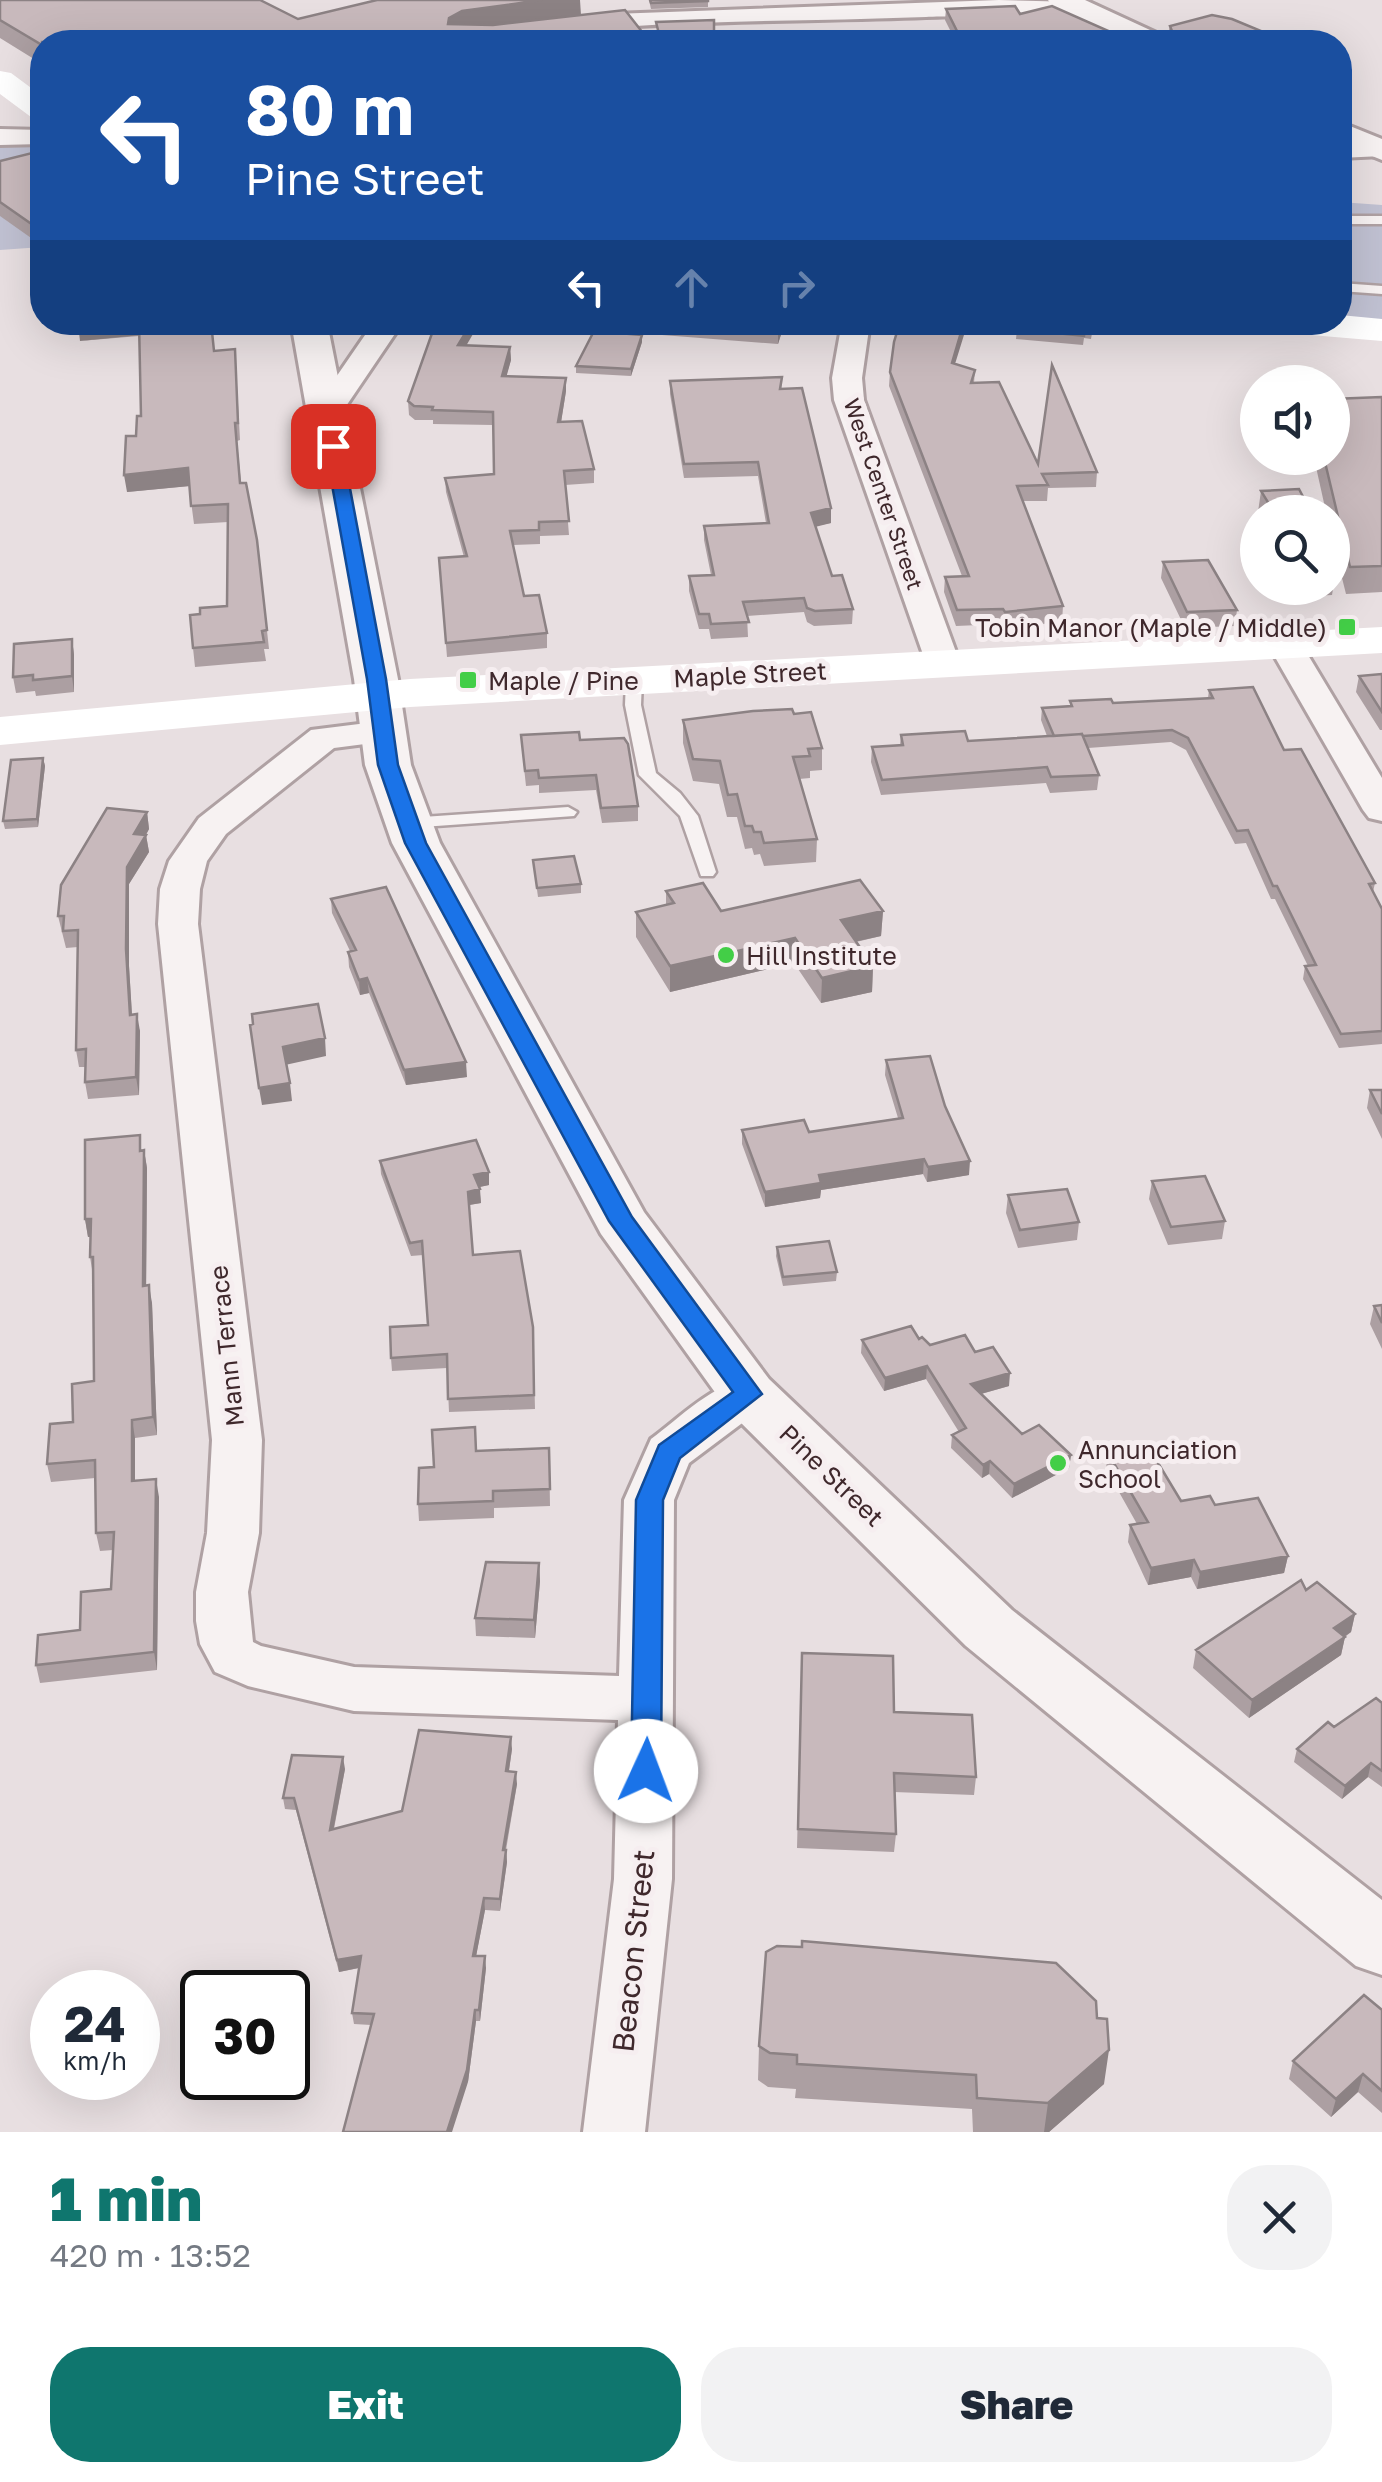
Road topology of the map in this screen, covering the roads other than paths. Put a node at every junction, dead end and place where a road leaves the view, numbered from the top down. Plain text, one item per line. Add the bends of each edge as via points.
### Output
1 (1064, 1) edge
2 (527, 30) edge
3 (1127, 30) edge
4 (0, 80) edge
5 (30, 101) edge
6 (30, 136) edge
7 (0, 137) edge
8 (1352, 137) edge
9 (1352, 150) edge
10 (1380, 150) edge
11 (1352, 220) edge
12 (1382, 220) edge
13 (1352, 287) edge
14 (1382, 290) edge
15 (1352, 327) edge
16 (1382, 330) edge
17 (312, 335) edge
18 (380, 335) edge
19 (854, 335) edge
20 (327, 412) junction
21 (1382, 640) edge
22 (1285, 645) junction
23 (943, 663) junction
24 (634, 680) junction
25 (381, 714) junction
26 (0, 731) edge
27 (1382, 810) edge
28 (568, 812) dead end
29 (408, 824) junction
30 (707, 872) dead end
31 (748, 1394) junction
32 (648, 1699) junction
33 (1382, 1943) edge
34 (614, 2132) edge

1 - 2 street via 647,15
1 - 3 street
4 - 5 main road
6 - 7 street
8 - 10 street
9 - 10 street
11 - 12 lane
13 - 14 lane
15 - 16 main road
17 - 20 street, Pine Street
18 - 20 street
19 - 23 street, West Center Street via 849,400
20 - 25 street, Pine Street
21 - 22 main road, Maple Street
22 - 23 main road, Maple Street
22 - 27 street
23 - 24 main road, Maple Street
24 - 25 main road, Maple Street
24 - 30 lane via 648,775 690,814
25 - 26 main road, Maple Street
25 - 29 street, Pine Street via 388,765
25 - 32 street, Mann Terrace via 324,738 212,826 188,861 180,889 178,924 237,1440 233,1534 222,1592 226,1644 248,1666 354,1689
28 - 29 lane
29 - 31 street, Pine Street via 622,1221
31 - 32 street, Beacon Street via 669,1452 649,1500
31 - 33 street, Pine Street via 989,1628
32 - 34 street, Beacon Street via 643,1879

